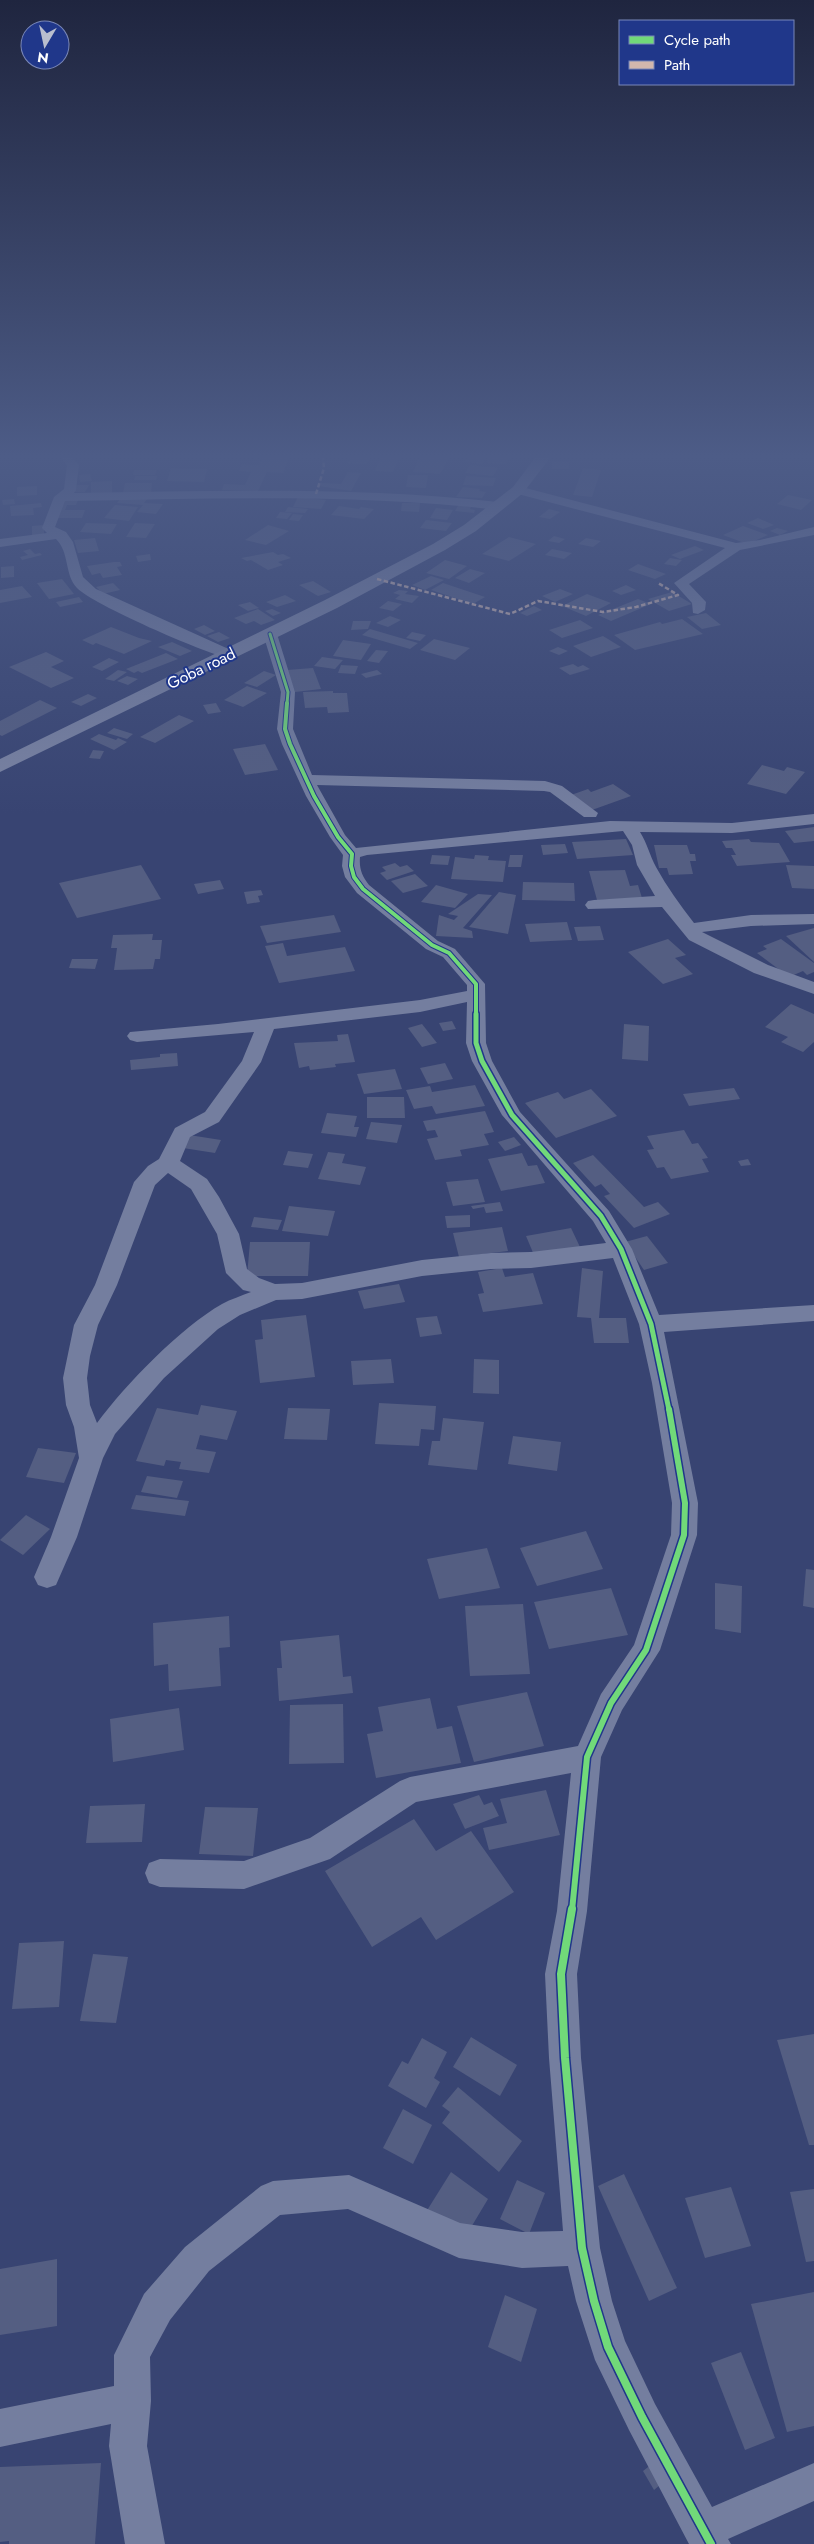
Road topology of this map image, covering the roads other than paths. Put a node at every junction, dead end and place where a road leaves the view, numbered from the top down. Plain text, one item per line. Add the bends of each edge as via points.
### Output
1 (78, 577) edge
2 (381, 577) edge
3 (691, 577) edge
4 (698, 610) dead end
5 (270, 634) junction
6 (228, 654) junction
7 (0, 766) edge
8 (308, 780) junction
9 (590, 813) dead end
10 (814, 819) edge
11 (628, 826) junction
12 (352, 854) junction
13 (668, 901) junction
14 (594, 905) dead end
15 (814, 919) edge
16 (690, 929) junction
17 (814, 988) edge
18 (477, 994) junction
19 (267, 1023) junction
20 (137, 1036) dead end
21 (168, 1163) junction
22 (620, 1249) junction
23 (274, 1292) junction
24 (814, 1313) edge
25 (650, 1324) junction
26 (91, 1458) junction
27 (47, 1576) dead end
28 (587, 1757) junction
29 (160, 1873) dead end
30 (582, 2248) junction
31 (132, 2401) junction
32 (0, 2428) edge
33 (814, 2482) edge
34 (707, 2537) edge
35 (145, 2544) edge

1 - 6 street via 89,591 163,628
2 - 5 main road, Goba road
3 - 4 street via 681,583 699,602
5 - 6 main road, Goba road
5 - 8 street via 288,692 285,729
6 - 7 main road, Goba road
8 - 9 street via 546,786 556,789
8 - 12 street via 338,837
10 - 11 street via 732,828
11 - 12 street
11 - 13 street
12 - 18 street via 354,877 363,889 432,945 449,953 476,984
13 - 14 street
13 - 16 street
15 - 16 street via 763,918
16 - 17 street via 704,942 733,956
18 - 19 street via 420,1006
18 - 22 street via 476,1043 482,1061 512,1115 601,1216
19 - 20 street
19 - 21 street via 251,1062 212,1117 182,1133
21 - 23 street via 199,1184 211,1202 228,1234 237,1273 251,1284
21 - 26 street via 154,1171 145,1182 106,1285 86,1325 75,1378
22 - 23 street via 422,1268 302,1291
22 - 25 street
23 - 26 street via 232,1309 203,1329 156,1372 106,1428
24 - 25 street
25 - 28 street via 685,1503 684,1535 646,1650 611,1703
26 - 27 street
28 - 29 street via 410,1790 319,1849 244,1875
28 - 30 street via 572,1911 561,1974
30 - 31 street via 522,2250 459,2240 349,2192 273,2198 196,2259 157,2307 132,2355
30 - 34 street via 608,2347
31 - 32 street
31 - 35 street via 128,2446
33 - 34 street

